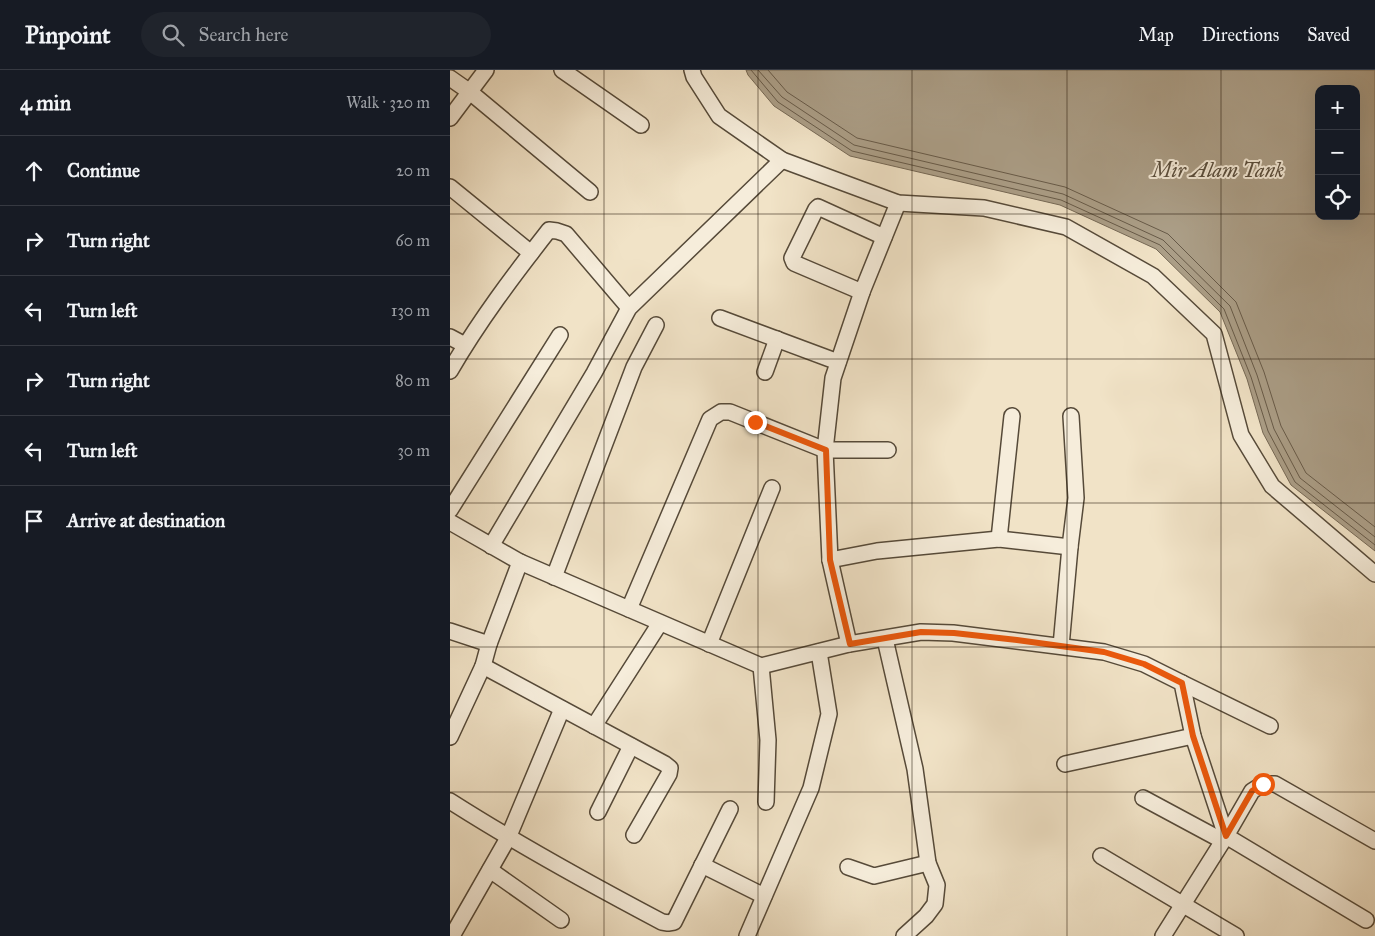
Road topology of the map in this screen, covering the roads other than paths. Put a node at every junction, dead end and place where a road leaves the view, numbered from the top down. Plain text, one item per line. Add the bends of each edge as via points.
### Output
1 (486, 70) edge
2 (562, 70) edge
3 (692, 70) edge
4 (450, 78) edge
5 (470, 92) junction
6 (450, 118) edge
7 (641, 126) dead end
8 (782, 160) junction
9 (450, 186) edge
10 (590, 192) dead end
11 (898, 204) junction
12 (884, 237) junction
13 (532, 253) junction
14 (862, 292) junction
15 (629, 308) junction
16 (720, 318) dead end
17 (656, 325) dead end
18 (560, 335) dead end
19 (450, 337) edge
20 (777, 340) junction
21 (465, 345) junction
22 (838, 362) junction
23 (450, 371) edge
24 (765, 372) dead end
25 (1012, 416) dead end
26 (1071, 416) dead end
27 (826, 450) junction
28 (888, 450) dead end
29 (772, 488) dead end
30 (450, 510) edge
31 (450, 522) edge
32 (999, 539) junction
33 (491, 546) junction
34 (1070, 547) junction
35 (830, 560) junction
36 (520, 562) junction
37 (1375, 574) edge
38 (554, 577) junction
39 (629, 609) junction
40 (660, 623) junction
41 (450, 631) edge
42 (885, 638) junction
43 (489, 644) junction
44 (709, 644) junction
45 (850, 644) junction
46 (1061, 646) junction
47 (818, 652) junction
48 (483, 666) junction
49 (761, 666) junction
50 (1182, 683) junction
51 (457, 707) edge
52 (562, 709) junction
53 (594, 726) junction
54 (1270, 726) dead end
55 (1193, 736) junction
56 (450, 737) edge
57 (632, 746) junction
58 (1065, 764) dead end
59 (1143, 798) dead end
60 (450, 801) edge
61 (766, 802) dead end
62 (730, 809) dead end
63 (598, 812) dead end
64 (634, 835) dead end
65 (508, 838) junction
66 (1225, 839) junction
67 (1375, 841) edge
68 (1101, 856) dead end
69 (928, 863) junction
70 (702, 865) junction
71 (848, 867) dead end
72 (490, 870) junction
73 (764, 896) junction
74 (1183, 906) junction
75 (561, 920) dead end
76 (1366, 920) dead end
77 (452, 936) edge
78 (747, 936) edge
79 (904, 936) edge
80 (1163, 936) edge
81 (1236, 936) edge

1 - 5 street
2 - 7 street
3 - 8 street via 719,116
4 - 5 street
5 - 6 street
5 - 10 street
8 - 11 street
8 - 15 street
9 - 13 street
11 - 12 street
11 - 37 street via 984,208 1066,228 1153,276 1214,334 1241,435 1272,486
12 - 14 street
12 - 14 street via 818,207 792,258 794,263
13 - 15 street via 549,230 566,234
13 - 21 street
14 - 22 street
15 - 33 street
16 - 20 street
17 - 38 street via 634,367
18 - 30 street
19 - 21 street
20 - 22 street
20 - 24 street
21 - 23 street
22 - 27 street via 833,378
25 - 32 street
26 - 34 street via 1076,498
27 - 28 street
27 - 35 street
27 - 39 street via 730,412 721,412 710,419
29 - 44 street
31 - 33 street
32 - 34 street
32 - 35 street via 877,551
33 - 36 street
34 - 46 street
35 - 45 street
36 - 38 street
36 - 43 street
38 - 39 street
39 - 40 street
40 - 44 street
40 - 53 street
41 - 43 street
42 - 45 street
42 - 46 street via 921,632 954,633
42 - 69 street via 915,769
43 - 48 street
44 - 49 street
45 - 47 street
46 - 50 street via 1104,652 1144,664
47 - 49 street
47 - 73 street via 829,714 811,788
48 - 51 street
48 - 52 street
49 - 61 street via 768,740
50 - 54 street
50 - 55 street
51 - 56 street
52 - 53 street
52 - 65 street
53 - 57 street
55 - 58 street
55 - 66 street
57 - 63 street
57 - 64 street via 670,768
59 - 66 street
60 - 65 street
62 - 70 street
65 - 70 street via 668,923 674,922
65 - 72 street
66 - 67 street via 1252,791 1263,784 1275,784
66 - 74 street
66 - 76 street
68 - 74 street
69 - 71 street via 874,876
69 - 79 street via 937,885 935,904
70 - 73 street
72 - 75 street
72 - 77 street
73 - 78 street
74 - 80 street
74 - 81 street

